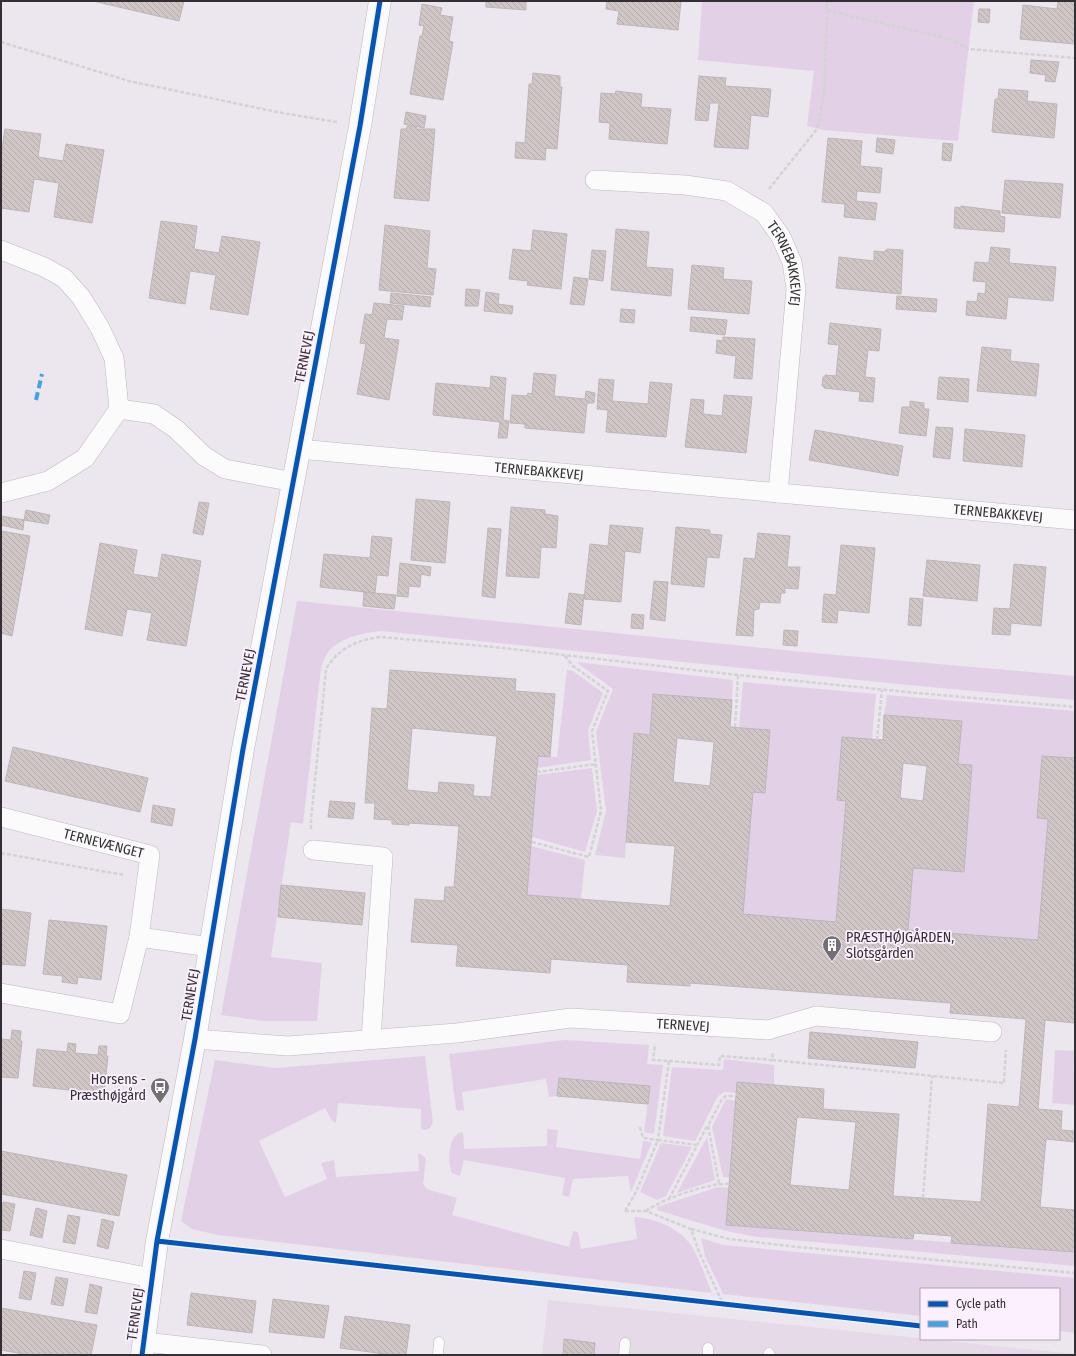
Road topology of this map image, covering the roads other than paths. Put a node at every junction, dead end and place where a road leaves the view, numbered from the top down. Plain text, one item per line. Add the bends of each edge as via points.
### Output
1 (380, 1) edge
2 (595, 180) dead end
3 (1, 250) edge
4 (118, 409) junction
5 (299, 449) junction
6 (294, 482) junction
7 (1, 493) edge
8 (778, 493) junction
9 (1075, 516) edge
10 (1, 818) edge
11 (313, 850) road end
12 (139, 937) junction
13 (210, 947) junction
14 (1, 993) edge
15 (1000, 1037) road end
16 (371, 1038) junction
17 (195, 1039) junction
18 (1, 1249) edge
19 (152, 1278) junction
20 (439, 1342) dead end
21 (625, 1343) dead end
22 (143, 1348) edge
23 (198, 1351) edge
24 (262, 1355) edge
25 (438, 1355) edge
26 (624, 1355) edge

1 - 5 street, TERNEVEJ via 360,126
2 - 8 street, TERNEBAKKEVEJ via 685,185 727,191 764,213 781,236 792,262 796,290
3 - 4 street via 64,278 81,297 114,358
4 - 6 street via 154,414 176,429 204,456 225,469
4 - 7 street via 85,458 48,481
5 - 6 street, TERNEVEJ
5 - 8 street, TERNEBAKKEVEJ
6 - 13 street, TERNEVEJ via 243,749
8 - 9 street, TERNEBAKKEVEJ
10 - 12 street, TERNEVÆNGET via 150,855
11 - 16 street via 383,857
12 - 13 street
12 - 14 street, TERNEVÆNGET via 120,1014
13 - 17 street, TERNEVEJ
15 - 16 street, TERNEVEJ via 816,1016 768,1030 571,1018 457,1033
16 - 17 street, TERNEVEJ via 288,1046
17 - 19 street, TERNEVEJ
18 - 19 street, TERNEVEJ
19 - 22 street, TERNEVEJ
20 - 25 lane
21 - 26 lane
22 - 23 street
23 - 24 street

